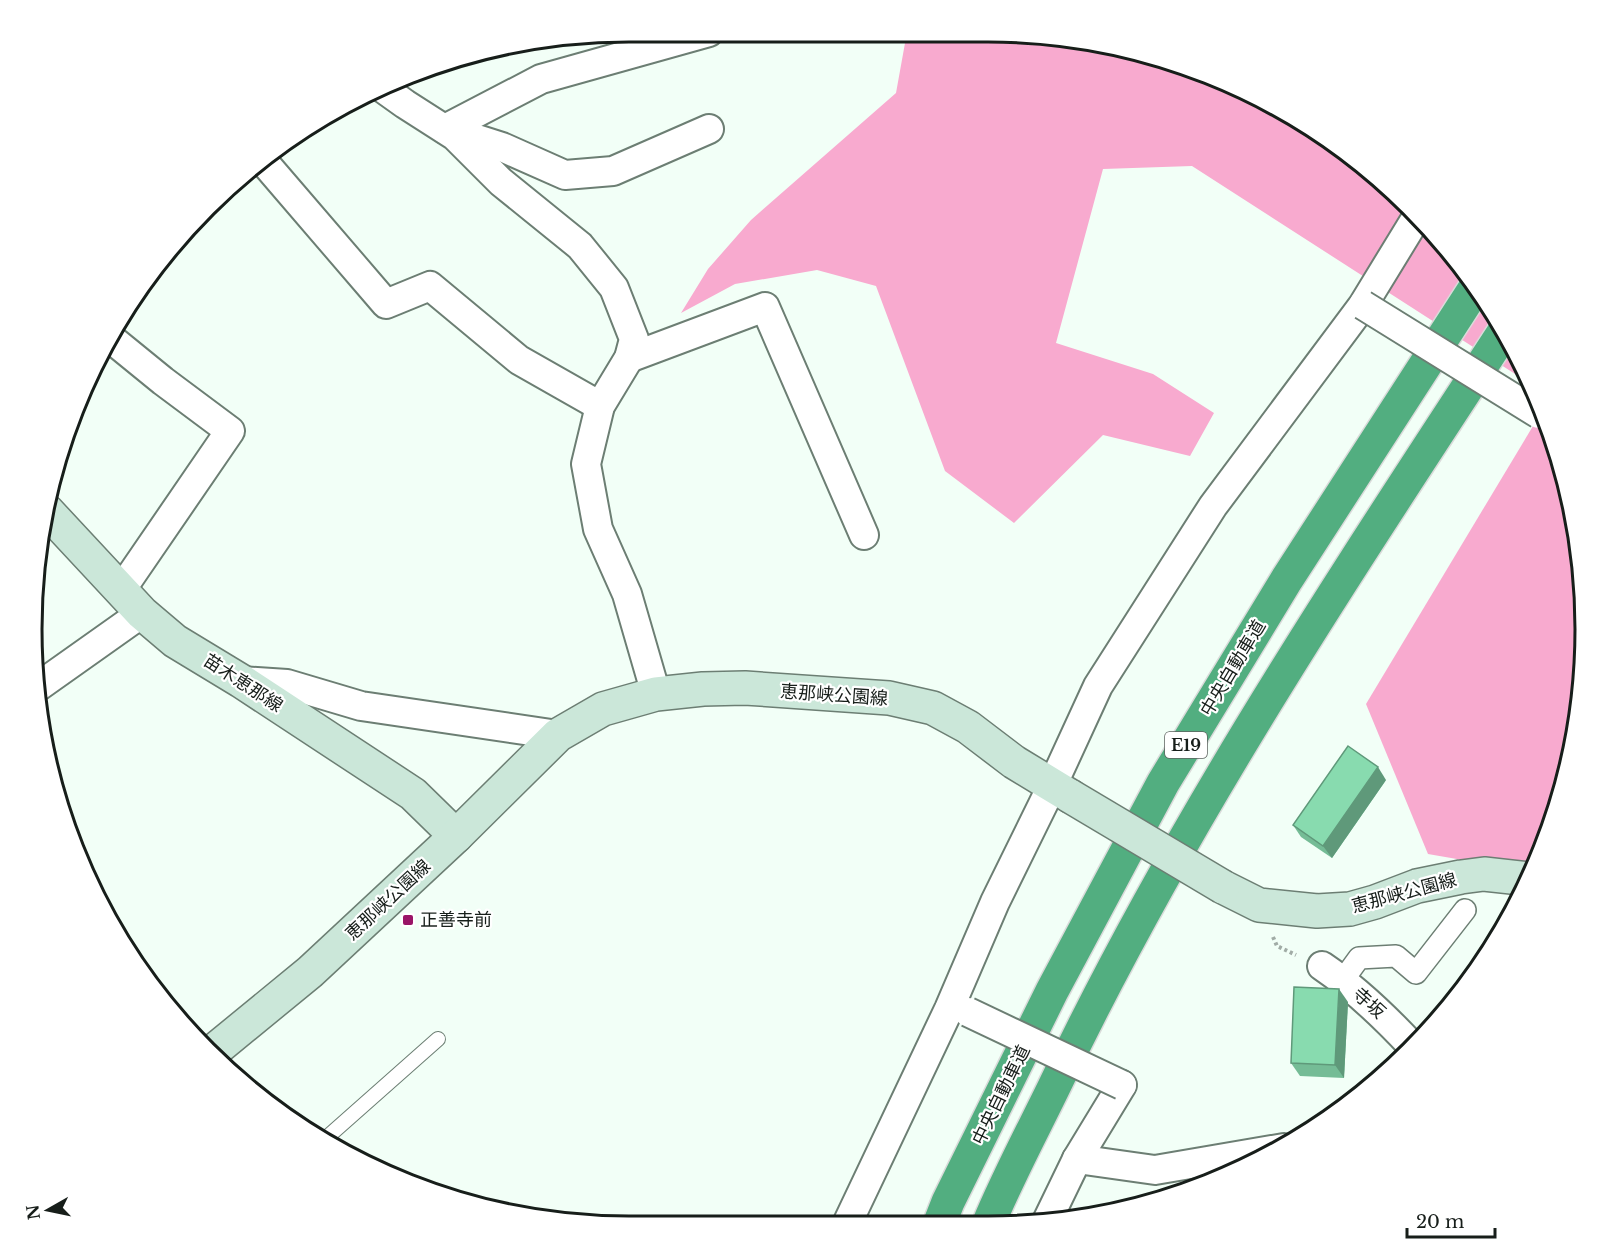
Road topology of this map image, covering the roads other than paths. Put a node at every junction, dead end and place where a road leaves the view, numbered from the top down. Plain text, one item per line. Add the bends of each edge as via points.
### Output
1 (673, 42) edge
2 (390, 93) edge
3 (444, 129) junction
4 (709, 129) dead end
5 (268, 166) edge
6 (1412, 224) edge
7 (1470, 295) edge
8 (1363, 305) junction
9 (1498, 340) edge
10 (117, 343) edge
11 (629, 358) junction
12 (600, 406) junction
13 (1532, 410) edge
14 (53, 517) edge
15 (864, 535) dead end
16 (132, 601) junction
17 (44, 681) edge
18 (241, 681) junction
19 (656, 694) junction
20 (558, 735) junction
21 (1061, 791) junction
22 (456, 836) junction
23 (1519, 878) edge
24 (1465, 910) dead end
25 (1332, 973) joint
26 (958, 1011) junction
27 (438, 1039) dead end
28 (1407, 1040) edge
29 (218, 1048) edge
30 (331, 1134) edge
31 (1250, 1154) edge
32 (1077, 1159) junction
33 (1051, 1212) edge
34 (851, 1216) edge
35 (943, 1216) edge
36 (992, 1216) edge

1 - 3 street via 541,79
2 - 3 street
3 - 4 street via 502,147 566,175 613,171
3 - 11 street via 501,182 580,246 608,280 633,339
5 - 12 street via 386,304 430,286 519,360
6 - 8 street
7 - 35 highway, 中央自動車道 / E19 via 1287,579 1163,783 1052,992
8 - 13 street, bridge
8 - 21 street via 1213,506 1098,686
9 - 36 highway, E19 via 1325,606 1204,804 1089,1013
10 - 16 street via 230,431
11 - 12 street
11 - 15 street via 765,307
12 - 19 street via 586,464 597,529 627,594
14 - 16 main road, 苗木恵那線
16 - 17 street
16 - 18 main road, 苗木恵那線 via 175,641
18 - 20 street via 287,684 361,706
18 - 22 main road, 苗木恵那線 via 412,794
19 - 20 main road, 恵那峡公園線 via 603,709
19 - 21 main road, 恵那峡公園線 via 746,688 889,698 922,705 968,727
20 - 22 main road, 恵那峡公園線
21 - 23 main road, 恵那峡公園線, bridge via 1259,905 1317,911 1350,909 1417,886 1461,877 1484,874
21 - 26 street via 995,902
22 - 29 main road, 恵那峡公園線 via 310,972
24 - 25 street via 1416,973 1396,956 1359,958
25 - 28 street, 寺坂 via 1380,1011
26 - 32 street, bridge via 1122,1085
26 - 34 street
27 - 30 lane
31 - 32 street via 1155,1170
32 - 33 street

